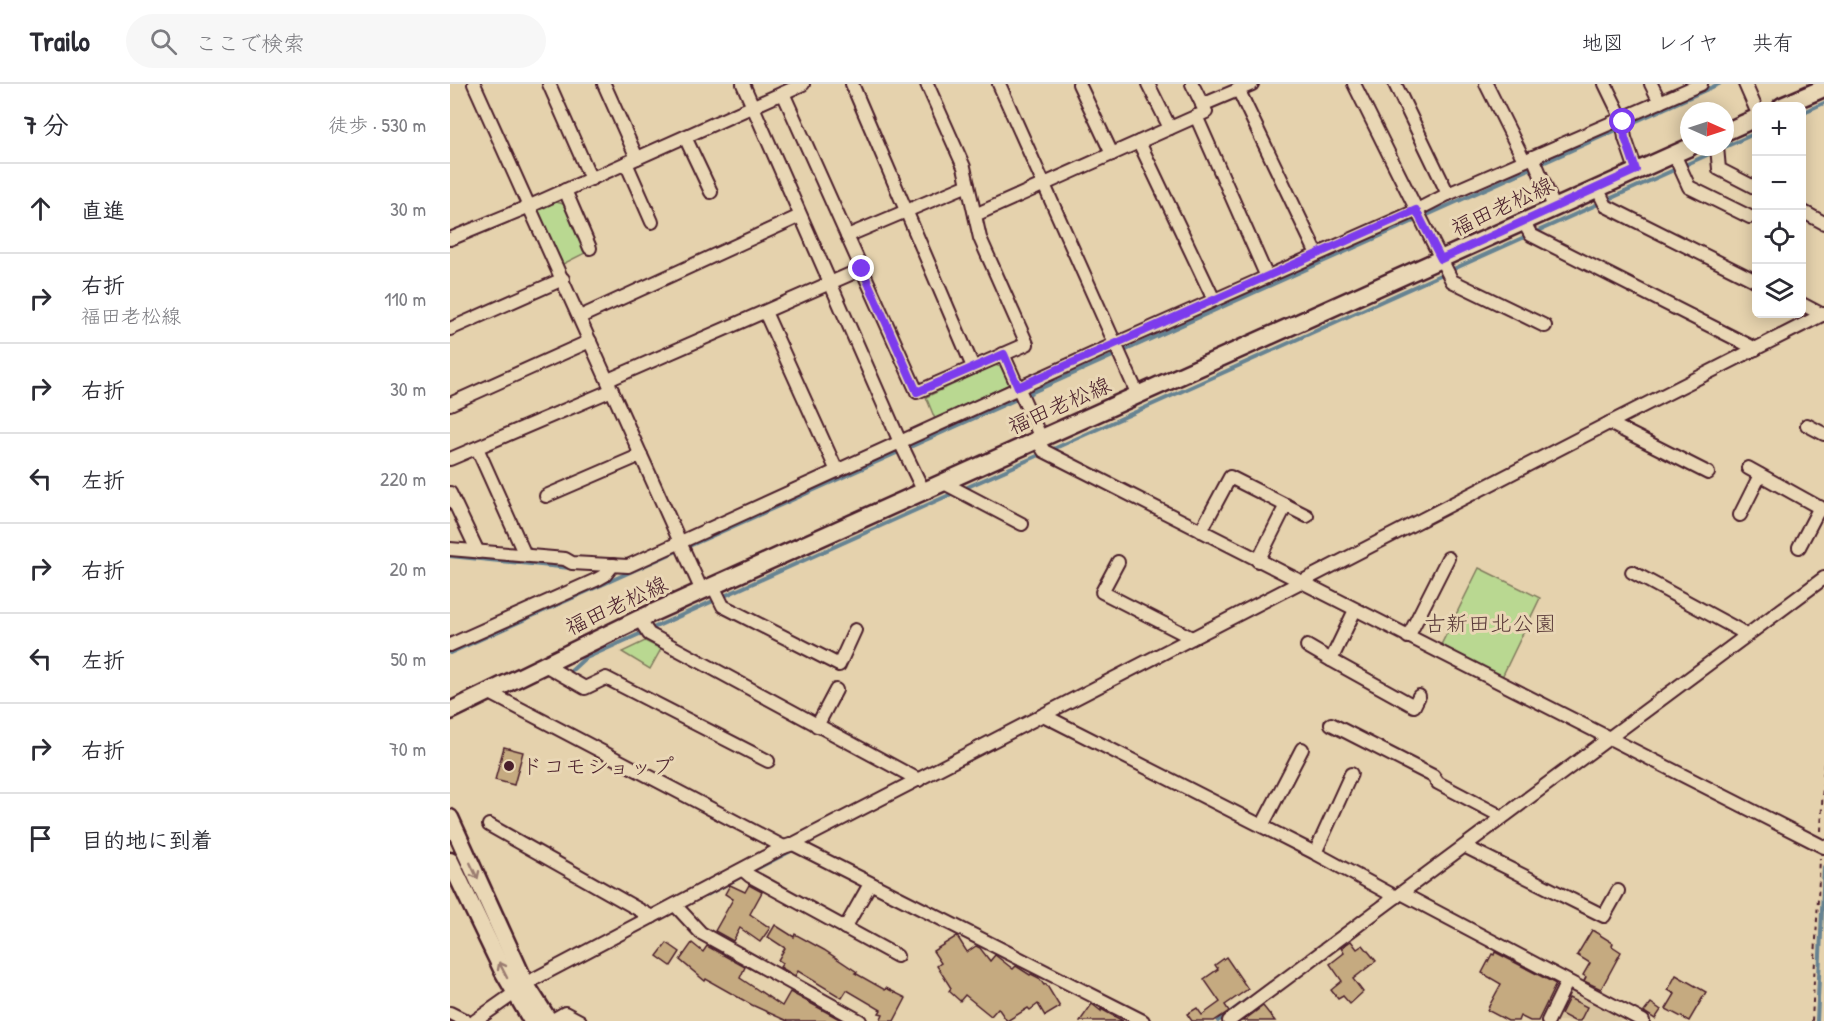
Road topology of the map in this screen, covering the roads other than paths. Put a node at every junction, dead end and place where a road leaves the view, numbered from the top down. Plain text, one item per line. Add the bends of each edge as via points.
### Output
1 (474, 84) edge
2 (549, 84) edge
3 (603, 84) edge
4 (742, 84) edge
5 (852, 84) edge
6 (927, 84) edge
7 (999, 84) edge
8 (1079, 84) edge
9 (1148, 84) edge
10 (1192, 84) edge
11 (1252, 84) edge
12 (1354, 84) edge
13 (1395, 84) edge
14 (1486, 84) edge
15 (1605, 84) edge
16 (1651, 84) edge
17 (1701, 84) edge
18 (1745, 84) edge
19 (798, 85) edge
20 (1824, 88) edge
21 (1238, 90) junction
22 (783, 93) junction
23 (1660, 102) junction
24 (1753, 102) edge
25 (1791, 102) edge
26 (1202, 105) junction
27 (753, 106) junction
28 (1196, 116) junction
29 (1752, 120) edge
30 (1623, 125) junction
31 (1170, 128) junction
32 (1734, 128) edge
33 (685, 137) junction
34 (1139, 142) junction
35 (1112, 154) junction
36 (1684, 156) edge
37 (1718, 156) edge
38 (632, 161) junction
39 (1532, 162) junction
40 (1679, 164) junction
41 (1636, 170) junction
42 (591, 179) junction
43 (968, 185) junction
44 (1043, 185) junction
45 (1752, 186) edge
46 (566, 190) junction
47 (711, 192) dead end
48 (1448, 194) junction
49 (1601, 196) junction
50 (530, 206) junction
51 (1554, 207) junction
52 (906, 210) junction
53 (1806, 213) edge
54 (975, 215) junction
55 (800, 216) junction
56 (1418, 216) junction
57 (1750, 217) dead end
58 (652, 222) dead end
59 (1824, 223) edge
60 (1528, 229) junction
61 (847, 236) junction
62 (450, 239) edge
63 (590, 248) dead end
64 (1317, 254) junction
65 (1445, 268) junction
66 (862, 269) junction
67 (1267, 277) junction
68 (563, 279) junction
69 (1752, 279) edge
70 (830, 283) junction
71 (1214, 300) junction
72 (1806, 306) edge
73 (765, 312) junction
74 (1823, 314) edge
75 (580, 317) junction
76 (1545, 326) dead end
77 (450, 329) edge
78 (590, 341) junction
79 (1117, 349) junction
80 (1756, 349) junction
81 (1004, 354) junction
82 (973, 368) junction
83 (610, 385) junction
84 (1021, 393) junction
85 (1138, 395) junction
86 (450, 404) edge
87 (1613, 425) junction
88 (1807, 425) dead end
89 (1824, 434) edge
90 (1043, 445) junction
91 (902, 447) junction
92 (477, 448) junction
93 (641, 455) junction
94 (450, 459) edge
95 (1748, 468) dead end
96 (837, 471) junction
97 (1708, 473) dead end
98 (1760, 474) junction
99 (953, 488) junction
100 (923, 490) junction
101 (450, 493) edge
102 (546, 496) dead end
103 (1286, 505) junction
104 (1822, 508) edge
105 (1740, 515) dead end
106 (1307, 516) dead end
107 (1022, 524) dead end
108 (1201, 531) junction
109 (681, 543) junction
110 (1799, 547) dead end
111 (450, 549) edge
112 (478, 552) junction
113 (525, 555) junction
114 (1448, 558) dead end
115 (1258, 561) junction
116 (1118, 562) dead end
117 (610, 570) junction
118 (1632, 572) dead end
119 (1824, 578) edge
120 (1306, 584) junction
121 (713, 594) junction
122 (1355, 610) junction
123 (644, 628) junction
124 (855, 630) dead end
125 (1743, 633) junction
126 (1408, 637) junction
127 (1192, 638) junction
128 (450, 645) edge
129 (1306, 646) dead end
130 (1331, 660) junction
131 (543, 664) junction
132 (836, 690) dead end
133 (488, 692) junction
134 (1419, 696) dead end
135 (450, 711) edge
136 (1047, 717) junction
137 (1331, 724) dead end
138 (817, 726) junction
139 (1606, 737) junction
140 (1302, 749) dead end
141 (768, 762) dead end
142 (1351, 774) dead end
143 (919, 780) junction
144 (1498, 816) junction
145 (450, 818) edge
146 (489, 825) dead end
147 (1262, 826) junction
148 (1822, 846) edge
149 (794, 847) junction
150 (1466, 847) junction
151 (1315, 853) junction
152 (450, 861) edge
153 (746, 872) junction
154 (870, 884) junction
155 (1618, 891) dead end
156 (1396, 895) junction
157 (678, 909) junction
158 (652, 916) junction
159 (845, 928) junction
160 (897, 956) dead end
161 (1567, 982) junction
162 (521, 989) junction
163 (450, 1013) edge
164 (466, 1021) edge
165 (475, 1021) edge
166 (532, 1021) edge
167 (550, 1021) edge
168 (580, 1021) edge
169 (860, 1021) edge
170 (1143, 1021) edge
171 (1229, 1021) edge
172 (1548, 1021) edge
173 (1643, 1021) edge

1 - 50 street
2 - 42 street
3 - 38 street
4 - 27 street
5 - 52 street
6 - 43 street via 964,167
7 - 44 street
8 - 35 street
9 - 31 street
10 - 26 street
11 - 21 street
12 - 56 street
13 - 48 street
14 - 39 street
15 - 30 street
16 - 23 street
17 - 23 street
18 - 24 street
19 - 22 street
20 - 25 main road
21 - 26 street
21 - 64 street
22 - 27 street
22 - 61 street
23 - 30 street
26 - 28 street via 1206,111
27 - 33 street
27 - 55 street
28 - 31 street
28 - 67 street
29 - 32 main road
30 - 39 street
30 - 41 street
31 - 34 street
33 - 38 street
33 - 47 street
34 - 35 street
34 - 71 street
35 - 44 street
36 - 40 main road, 福田老松線
37 - 45 street via 1719,169
38 - 42 street
38 - 58 street
39 - 48 street
39 - 51 street
40 - 41 main road, 福田老松線
40 - 57 street via 1689,187
41 - 49 main road, 福田老松線
42 - 46 street
43 - 52 street
43 - 54 street
44 - 54 street
44 - 79 street
46 - 50 street
46 - 63 street
48 - 56 street
49 - 51 main road, 福田老松線
49 - 69 street via 1606,206
50 - 62 street
50 - 68 street
51 - 60 main road, 福田老松線
52 - 61 street
52 - 82 street
53 - 59 street
54 - 81 street via 980,238 1028,344
55 - 70 street
55 - 75 street
56 - 64 street
56 - 65 street
60 - 65 main road, 福田老松線
60 - 80 street
61 - 66 street
64 - 67 street
65 - 76 street via 1452,281
65 - 85 main road, 福田老松線
66 - 70 street
66 - 82 street via 917,392
67 - 71 street
68 - 75 street
68 - 77 street
70 - 73 street
70 - 91 street
71 - 79 street
72 - 74 street
73 - 83 street
73 - 96 street
74 - 80 street
75 - 78 street
78 - 83 street
78 - 86 street
79 - 84 street
79 - 85 street
80 - 87 street
81 - 82 street
81 - 84 street
83 - 92 street
83 - 93 street
84 - 90 street
84 - 91 street
85 - 90 main road, 福田老松線
87 - 97 street
87 - 120 street
88 - 89 street
90 - 99 main road, 福田老松線
90 - 108 street
91 - 96 street
91 - 100 street
92 - 94 street
92 - 113 street
93 - 102 street
93 - 109 street
95 - 98 street
96 - 109 street
98 - 104 street
98 - 105 street
99 - 100 main road, 福田老松線
99 - 107 street
100 - 121 main road, 福田老松線
101 - 112 street
103 - 106 street
103 - 108 street via 1230,477
103 - 115 street
104 - 110 street
108 - 115 street
109 - 117 street
109 - 121 street
111 - 112 street
112 - 113 street
113 - 117 street via 566,559
114 - 126 street
115 - 120 street
116 - 127 street via 1102,592
117 - 128 street
118 - 125 street
119 - 125 street
120 - 122 street
120 - 127 street
121 - 123 main road, 福田老松線
121 - 124 street via 723,606 839,665
122 - 126 street
122 - 130 street
123 - 131 main road, 福田老松線
123 - 138 street
125 - 139 street
126 - 139 street
127 - 136 street
129 - 130 street
130 - 134 street via 1414,706
131 - 133 main road, 福田老松線
131 - 141 street via 585,688 606,678
132 - 138 street
133 - 135 main road, 福田老松線
133 - 149 street
136 - 143 street
136 - 147 street
137 - 144 street via 1432,776
138 - 143 street
139 - 144 street
139 - 148 street
140 - 147 street
142 - 151 street
143 - 149 street
144 - 150 street
145 -> 162 main road
146 - 158 street
147 - 151 street
149 - 153 street
149 - 154 street
150 - 155 street via 1604,916
150 - 156 street
151 - 156 street
162 -> 152 main road
153 - 157 street
153 - 159 street
154 - 159 street
154 - 170 street
156 - 161 street
156 - 171 street
157 - 158 street
157 - 169 street via 701,933
158 - 162 street
159 - 160 street
161 - 172 street
161 - 173 street
162 - 165 street
162 - 166 main road
162 - 167 main road
163 - 164 street
167 - 168 street via 565,1013

